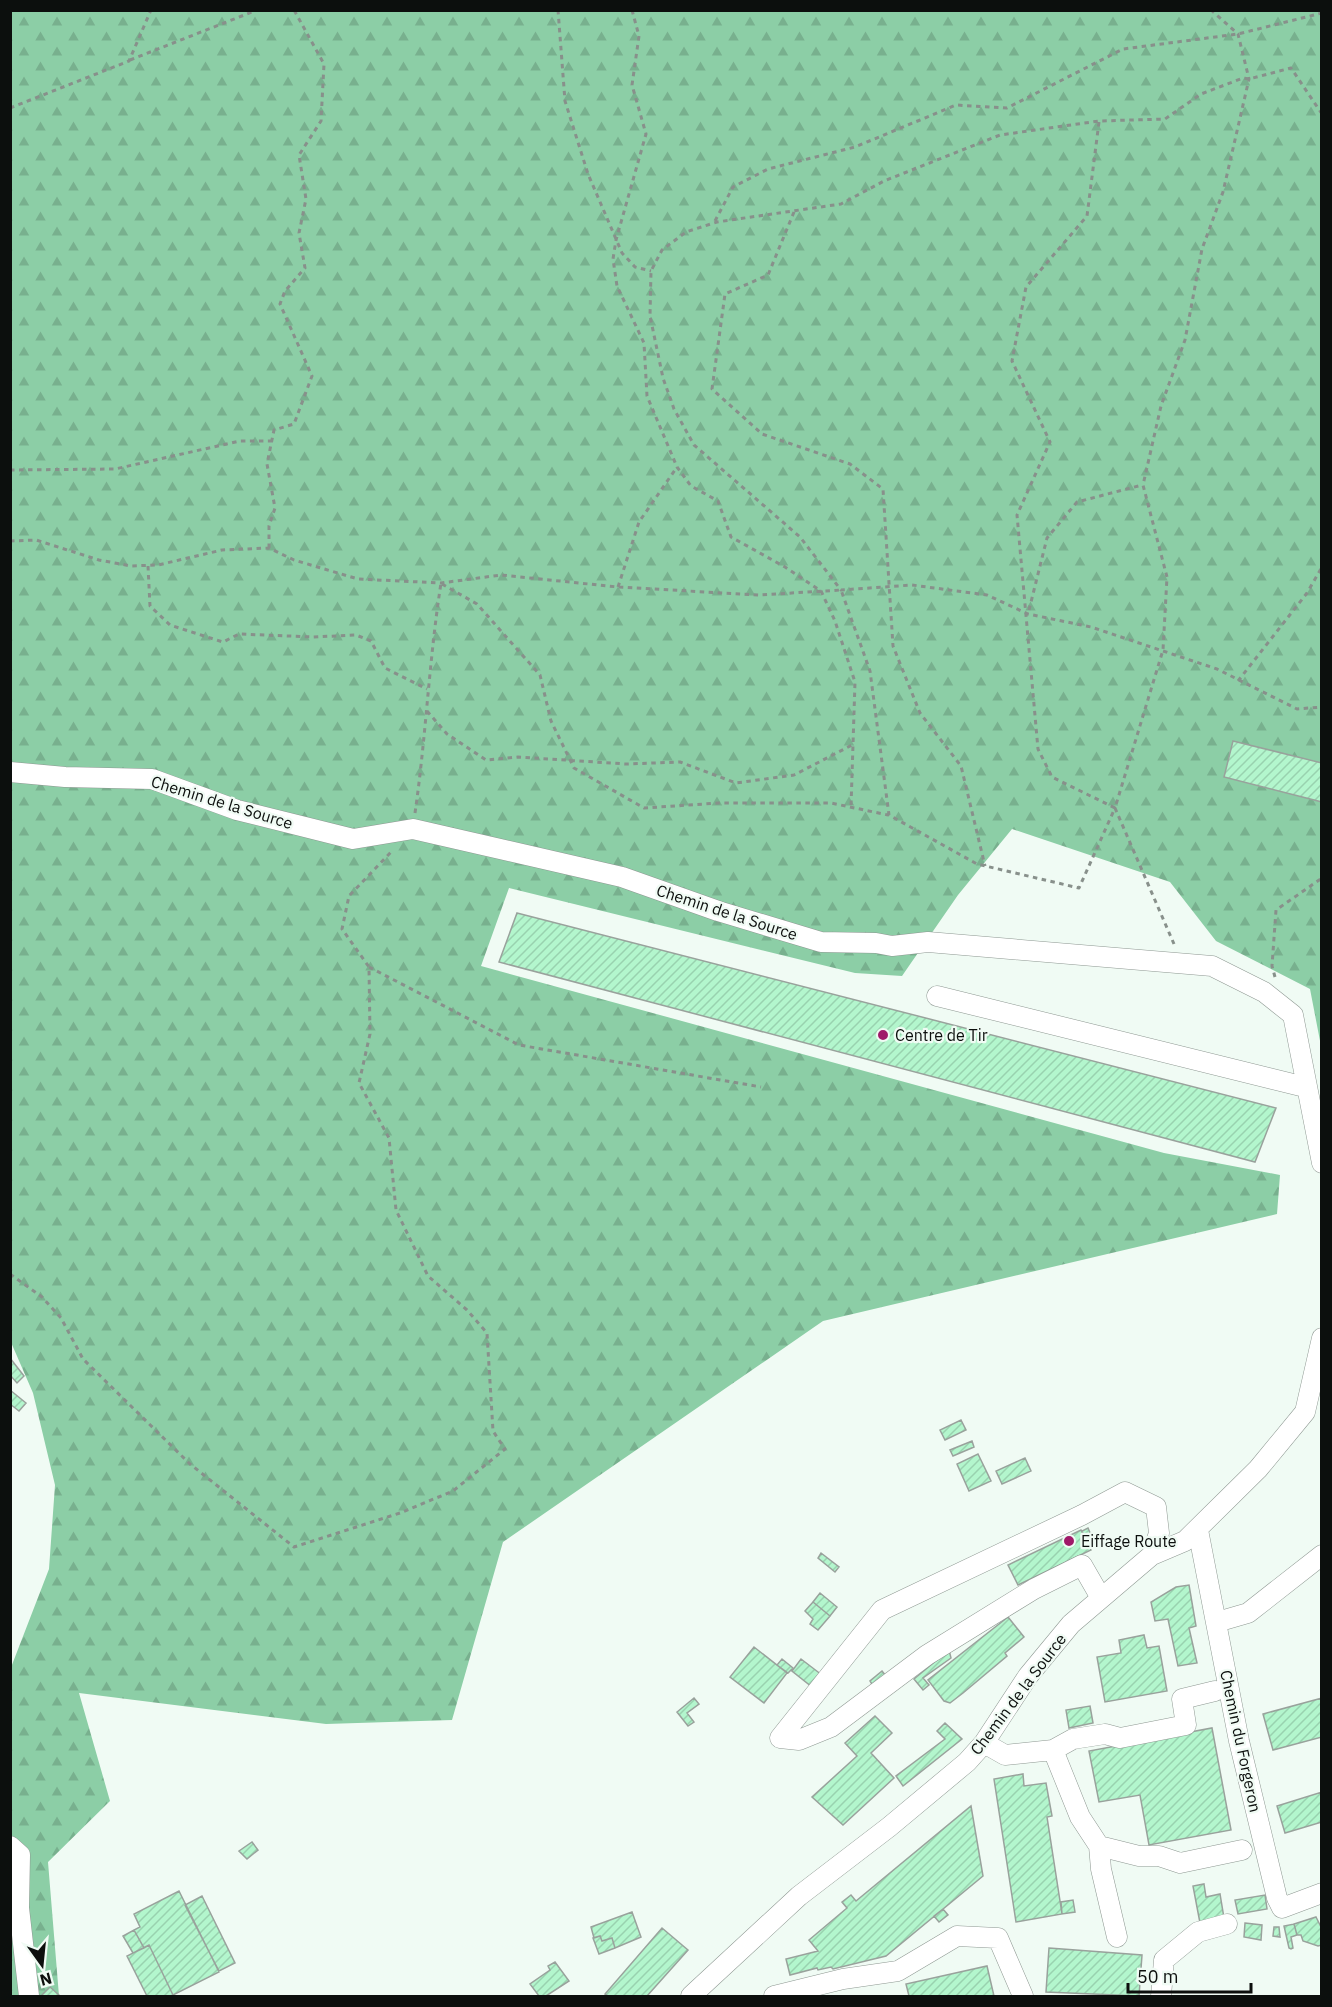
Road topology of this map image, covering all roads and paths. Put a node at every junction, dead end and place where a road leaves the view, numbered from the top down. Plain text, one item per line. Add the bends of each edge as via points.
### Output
1 (151, 10) edge
2 (257, 10) edge
3 (294, 10) edge
4 (558, 10) edge
5 (632, 10) edge
6 (1211, 10) edge
7 (1322, 12) edge
8 (1238, 34) junction
9 (129, 61) junction
10 (1249, 79) junction
11 (10, 108) edge
12 (1322, 114) edge
13 (1099, 122) junction
14 (794, 212) junction
15 (714, 223) junction
16 (616, 240) junction
17 (651, 271) junction
18 (272, 441) junction
19 (677, 467) junction
20 (10, 470) edge
21 (1143, 485) junction
22 (10, 541) edge
23 (269, 548) junction
24 (148, 566) junction
25 (1322, 567) edge
26 (441, 583) junction
27 (618, 586) junction
28 (891, 587) junction
29 (841, 590) junction
30 (821, 591) junction
31 (1028, 615) junction
32 (1163, 650) junction
33 (1238, 682) junction
34 (428, 689) junction
35 (1322, 707) edge
36 (427, 711) junction
37 (852, 745) junction
38 (570, 759) junction
39 (10, 772) edge
40 (851, 807) junction
41 (1115, 808) junction
42 (889, 815) junction
43 (413, 829) junction
44 (985, 866) junction
45 (1322, 878) edge
46 (1182, 964) junction
47 (369, 967) junction
48 (937, 996) dead end
49 (1284, 1008) junction
50 (761, 1087) dead end
51 (1305, 1087) junction
52 (1322, 1163) edge
53 (10, 1274) edge
54 (1322, 1338) edge
55 (1198, 1530) junction
56 (1152, 1555) junction
57 (1322, 1555) edge
58 (1101, 1598) junction
59 (1217, 1622) junction
60 (1215, 1691) dead end
61 (984, 1743) junction
62 (1053, 1750) junction
63 (10, 1846) edge
64 (1099, 1846) junction
65 (1242, 1850) dead end
66 (1322, 1893) edge
67 (1227, 1924) dead end
68 (1117, 1937) dead end
69 (29, 1996) edge
70 (691, 1996) edge
71 (774, 1996) edge
72 (1023, 1996) edge
73 (1161, 1996) edge

1 - 9 path
2 - 9 path
3 - 18 path via 324,64 323,107 321,121 299,155 306,199 299,233 305,268 285,291 280,304 312,376 294,424 274,430
4 - 16 path via 565,101 588,174
5 - 16 path via 639,36 632,85 646,134
6 - 8 path
7 - 8 path
8 - 10 path
8 - 15 path via 1123,49 1007,108 956,105 855,147 768,169 734,187
9 - 11 path
10 - 12 path via 1291,68
10 - 13 path via 1201,94 1165,119
10 - 21 path via 1223,192 1202,249 1185,340 1161,406
13 - 14 path via 1000,135 884,181 841,204
13 - 31 path via 1087,216 1026,287 1012,361 1050,442 1017,515
14 - 15 path
14 - 28 path via 768,275 725,294 712,389 762,434 850,464 883,489
15 - 17 path via 686,232 662,249
16 - 17 path via 635,267
16 - 19 path via 613,259 617,286 644,343 647,396
17 - 29 path via 650,316 663,378 674,409 694,445 800,537
18 - 20 path via 240,441 115,469
18 - 23 path via 267,464 275,508 269,526
19 - 27 path via 639,522
19 - 30 path via 691,486 718,501 730,537
21 - 31 path via 1077,502 1047,538
21 - 32 path via 1167,577
22 - 24 path via 36,540 99,560
23 - 24 path via 222,550
23 - 26 path via 294,560 358,579
24 - 34 path via 150,606 170,625 223,642 239,634 356,635 370,641 385,668
25 - 33 path via 1307,593
26 - 27 path via 501,575
26 - 34 path
26 - 38 path via 477,604 540,675 551,721
27 - 30 path via 759,596
28 - 29 path
28 - 31 path via 912,585 987,595
28 - 44 path via 893,646 920,712 961,766
29 - 30 path
29 - 42 path via 870,671
30 - 37 path via 855,682
31 - 32 path via 1091,627
31 - 41 path via 1038,749 1052,777
32 - 33 path via 1217,669
32 - 41 path
33 - 35 path via 1297,709
34 - 36 path
36 - 38 path via 447,734 486,760
36 - 43 path
37 - 38 path via 794,775 736,783 681,762 626,764
37 - 40 path
38 - 40 path via 574,768 644,808 719,803 831,803
39 - 43 street, Chemin de la Source via 152,778 237,810 353,839
40 - 42 path
41 - 44 path via 1079,888
41 - 46 path
42 - 44 path
43 - 46 street, Chemin de la Source via 622,877 821,942 892,946 928,942
43 - 47 path via 348,896 342,929
45 - 49 path via 1276,910 1272,966
46 - 49 street, Chemin de la Source via 1212,966 1240,978
47 - 50 path via 519,1045
47 - 53 path via 370,1034 359,1083 389,1138 396,1210 428,1276 488,1333 493,1431 505,1449 453,1491 399,1514 294,1547 190,1464 83,1359 62,1318 42,1297
48 - 51 street
49 - 51 street via 1293,1015
51 - 52 street
54 - 55 street, Chemin de la Source via 1305,1412 1258,1469
55 - 56 street, Chemin de la Source via 1185,1541
55 - 59 street, Chemin du Forgeron
56 - 58 street, Chemin de la Source
56 - 58 street via 1159,1533 1156,1507 1125,1492 882,1611 780,1738 799,1740 831,1727 927,1655 1034,1589 1082,1565
57 - 59 street via 1248,1613
58 - 61 street, Chemin de la Source via 1056,1641
59 - 66 street, Chemin du Forgeron via 1239,1741 1277,1898 1282,1908
60 - 62 street via 1182,1699 1186,1725 1120,1738 1105,1734 1073,1739
61 - 62 street via 1005,1755
61 - 70 street, Chemin de la Source via 889,1827 799,1896
62 - 64 street via 1080,1816
63 - 69 street via 20,1855 19,1908
64 - 65 street via 1180,1863
64 - 68 street
67 - 73 street via 1198,1932 1164,1960
71 - 72 street via 843,1979 898,1971 957,1936 998,1938

